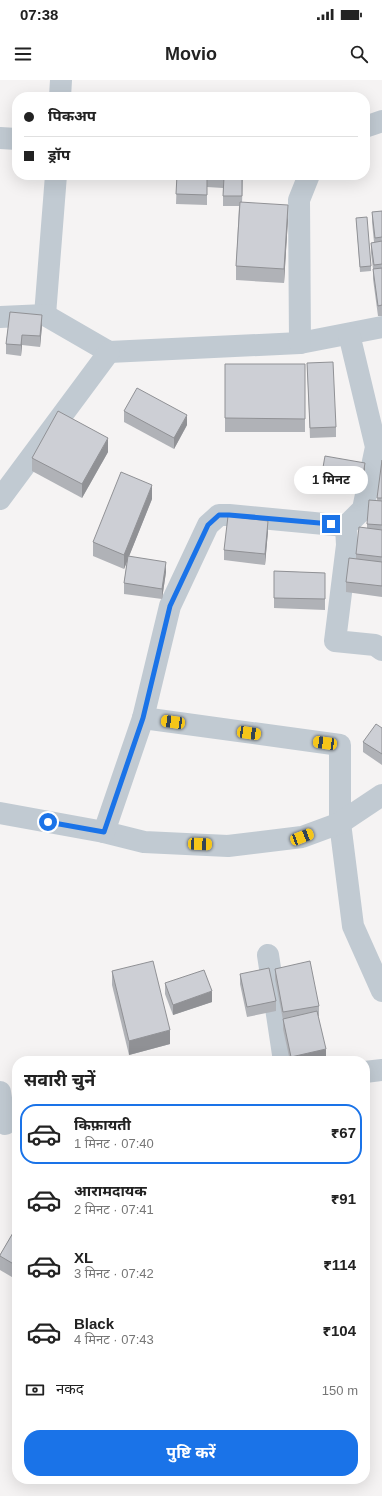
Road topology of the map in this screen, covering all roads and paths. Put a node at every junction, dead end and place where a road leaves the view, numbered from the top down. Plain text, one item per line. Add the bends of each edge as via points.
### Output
1 (61, 80) edge
2 (60, 92) edge
3 (382, 120) edge
4 (370, 125) edge
5 (0, 138) edge
6 (12, 139) edge
7 (56, 180) edge
8 (307, 180) edge
9 (45, 315) junction
10 (0, 317) edge
11 (382, 327) edge
12 (349, 334) junction
13 (300, 343) junction
14 (109, 352) junction
15 (379, 447) edge
16 (0, 499) edge
17 (346, 526) junction
18 (382, 650) edge
19 (143, 718) junction
20 (382, 795) edge
21 (0, 813) edge
22 (340, 823) junction
23 (104, 832) junction
24 (268, 955) dead end
25 (382, 991) edge
26 (283, 1056) edge
27 (382, 1070) edge
28 (370, 1071) edge
29 (0, 1092) edge
30 (7, 1124) edge

1 - 2 street
3 - 4 street
5 - 6 street
7 - 9 street
8 - 13 street via 300,200
9 - 10 street
9 - 14 street
11 - 12 street
12 - 13 street
12 - 15 street
13 - 14 street
14 - 16 street
15 - 17 street via 363,509
17 - 18 street via 347,545 335,641 375,645
17 - 19 street via 229,515 219,515 208,525 170,606
19 - 22 street via 340,745
19 - 23 street
20 - 22 street
21 - 23 street
22 - 23 street via 302,837 228,846 144,842
22 - 25 street via 353,926
24 - 26 street
27 - 28 street
29 - 30 street

